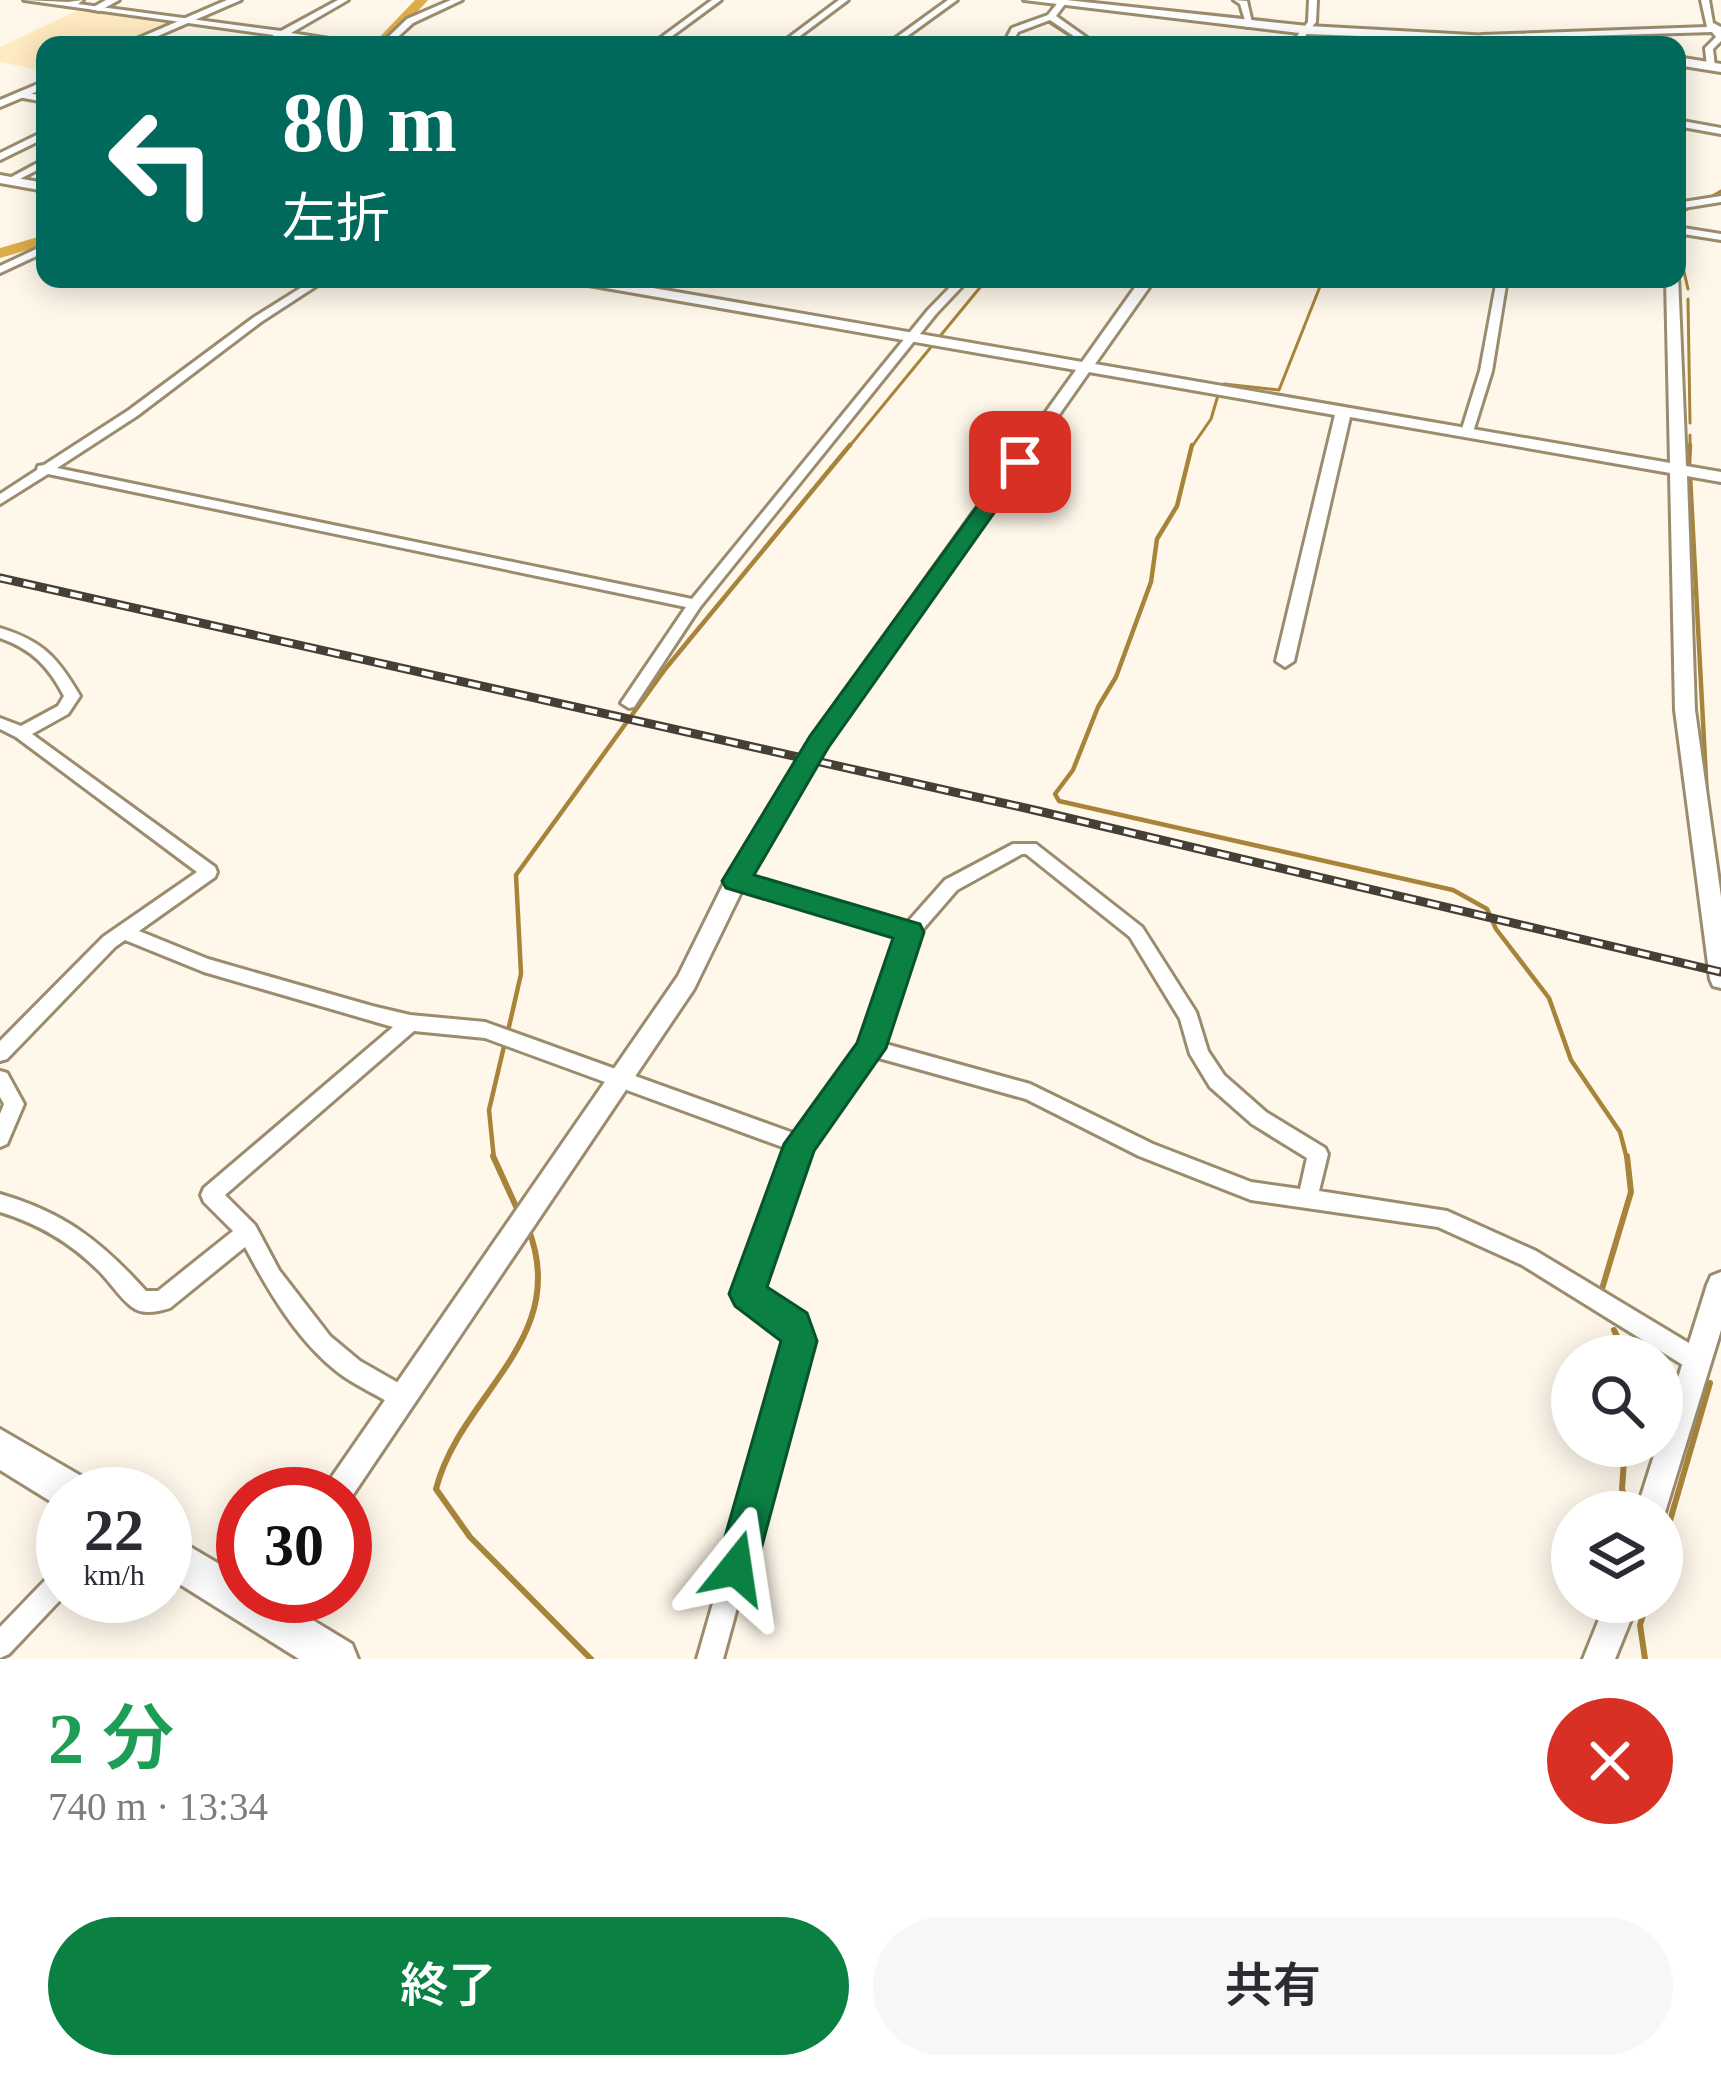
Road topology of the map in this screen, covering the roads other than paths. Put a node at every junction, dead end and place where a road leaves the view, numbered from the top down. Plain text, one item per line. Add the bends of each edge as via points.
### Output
1 (28, 0) edge
2 (114, 0) edge
3 (236, 0) edge
4 (344, 0) edge
5 (458, 0) edge
6 (717, 0) edge
7 (844, 0) edge
8 (952, 0) edge
9 (1030, 0) edge
10 (1238, 0) edge
11 (1313, 0) edge
12 (1705, 0) edge
13 (74, 3) edge
14 (1054, 4) edge
15 (95, 9) junction
16 (186, 20) junction
17 (1250, 25) junction
18 (1717, 29) edge
19 (1308, 30) junction
20 (285, 34) junction
21 (149, 36) edge
22 (281, 36) edge
23 (299, 36) edge
24 (394, 36) edge
25 (668, 36) edge
26 (795, 36) edge
27 (902, 36) edge
28 (1012, 36) edge
29 (1084, 36) edge
30 (1302, 36) edge
31 (1456, 36) edge
32 (1510, 36) edge
33 (1686, 63) edge
34 (1716, 68) edge
35 (36, 88) edge
36 (21, 94) junction
37 (36, 97) edge
38 (0, 104) edge
39 (1686, 125) edge
40 (1721, 131) edge
41 (36, 139) edge
42 (0, 157) edge
43 (36, 166) edge
44 (3, 182) edge
45 (36, 186) edge
46 (1686, 231) edge
47 (1721, 237) edge
48 (36, 252) edge
49 (0, 270) edge
50 (308, 288) edge
51 (631, 288) edge
52 (956, 288) edge
53 (1142, 288) edge
54 (1500, 288) edge
55 (1673, 288) edge
56 (916, 335) junction
57 (1087, 365) junction
58 (1344, 410) junction
59 (1467, 432) junction
60 (43, 469) junction
61 (1678, 470) junction
62 (1721, 477) edge
63 (0, 482) edge
64 (17, 487) junction
65 (0, 500) edge
66 (695, 604) junction
67 (0, 633) edge
68 (1285, 661) dead end
69 (629, 704) dead end
70 (0, 723) edge
71 (21, 733) junction
72 (736, 881) junction
73 (124, 932) junction
74 (910, 932) junction
75 (1720, 966) edge
76 (410, 1023) junction
77 (871, 1048) junction
78 (0, 1052) edge
79 (0, 1079) edge
80 (618, 1081) junction
81 (0, 1138) edge
82 (800, 1144) junction
83 (1307, 1199) junction
84 (0, 1203) edge
85 (248, 1232) junction
86 (1721, 1285) edge
87 (1699, 1362) junction
88 (401, 1397) junction
89 (0, 1448) edge
90 (353, 1467) edge
91 (36, 1470) edge
92 (1658, 1491) edge
93 (36, 1608) edge
94 (288, 1623) edge
95 (1614, 1623) edge
96 (0, 1645) edge
97 (337, 1659) edge
98 (710, 1659) edge
99 (1599, 1659) edge

1 - 13 street
2 - 15 street
3 - 16 street
4 - 20 street
5 - 24 street
6 - 25 street
7 - 26 street
8 - 27 street
9 - 14 main road
10 - 17 street
11 - 19 street
12 - 18 street
13 - 15 street
14 - 17 main road
14 - 28 street
14 - 29 street
15 - 16 street
16 - 20 street
16 - 21 street
17 - 19 main road
18 - 32 street
18 - 34 street via 1721,37 1709,48
19 - 30 street
19 - 31 main road
20 - 22 street
20 - 23 street
33 - 34 main road
35 - 36 street
36 - 37 street
36 - 38 street
39 - 40 street
41 - 42 street
43 - 44 street
44 - 45 street
46 - 47 street
48 - 49 street
50 - 60 street
51 - 56 street
52 - 56 street
53 - 57 street
54 - 59 street
55 - 61 street
56 - 57 street
56 - 66 street
57 - 58 street
57 - 72 street via 819,742
58 - 59 street
58 - 68 street
59 - 61 street
60 - 64 street
60 - 66 street
61 - 62 street
61 - 75 street via 1685,710
63 - 64 street
64 - 65 street
66 - 69 street
67 - 71 street via 41,648 72,696 63,710
70 - 71 street
71 - 73 street via 209,872
72 - 74 street
72 - 80 street via 686,982
73 - 76 street via 204,965
73 - 78 street
74 - 77 street
74 - 83 street via 951,884 1030,848 1136,932 1190,1017 1199,1054 1217,1081 1318,1154
76 - 80 street via 484,1030
76 - 85 street via 211,1195
77 - 82 street
77 - 83 street via 1030,1092 1251,1191
79 - 81 street via 14,1104
80 - 82 street
80 - 88 street
82 - 98 street via 747,1294 794,1325 799,1341
83 - 87 street via 1440,1218 1529,1258
84 - 85 street via 68,1229 150,1304
85 - 88 street via 322,1344
86 - 87 street
87 - 92 street
88 - 90 street
89 - 91 main road
93 - 96 street
94 - 97 main road
95 - 99 street

